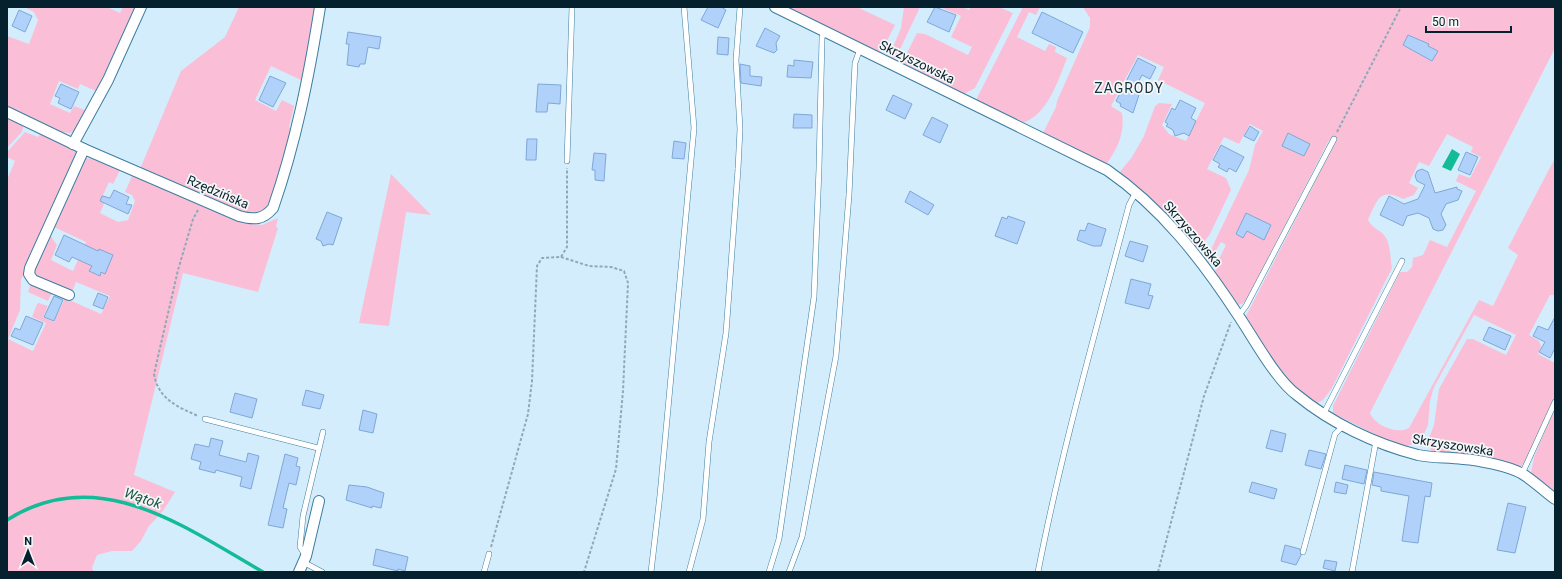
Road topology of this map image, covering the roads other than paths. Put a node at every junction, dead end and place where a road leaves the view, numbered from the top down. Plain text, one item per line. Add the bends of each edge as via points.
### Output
1 (141, 7) edge
2 (320, 7) edge
3 (572, 7) edge
4 (684, 7) edge
5 (740, 7) edge
6 (775, 7) edge
7 (824, 31) junction
8 (860, 49) junction
9 (7, 112) edge
10 (1334, 138) road end
11 (73, 144) junction
12 (84, 149) junction
13 (567, 161) road end
14 (1136, 191) junction
15 (1402, 261) dead end
16 (70, 295) dead end
17 (1238, 314) junction
18 (1555, 402) edge
19 (1324, 413) junction
20 (205, 419) road end
21 (1343, 426) junction
22 (323, 432) dead end
23 (1376, 441) junction
24 (318, 448) junction
25 (1522, 474) junction
26 (1555, 499) edge
27 (319, 501) dead end
28 (1303, 552) dead end
29 (489, 554) road end
30 (303, 563) edge
31 (322, 572) edge
32 (484, 572) edge
33 (651, 572) edge
34 (689, 572) edge
35 (769, 572) edge
36 (789, 572) edge
37 (1038, 572) edge
38 (1352, 572) edge

1 - 11 street via 108,80
2 - 12 street, Rzędzińska via 296,136 273,208 268,214 252,220 239,216
3 - 13 lane
4 - 33 lane via 694,128
5 - 34 lane via 736,60 740,129 726,333 708,450 703,519
6 - 7 street, Skrzyszowska
7 - 8 street, Skrzyszowska
7 - 35 lane via 814,297 779,539
8 - 14 street, Skrzyszowska via 1107,170
8 - 36 lane via 856,63 836,356 802,537
9 - 11 street, Rzędzińska
10 - 17 lane via 1250,299
11 - 12 street, Rzędzińska
12 - 16 street via 29,274 33,280
14 - 17 street, Skrzyszowska via 1189,246
14 - 37 lane via 1127,212 1080,394 1050,512
15 - 19 lane
17 - 19 street, Skrzyszowska via 1275,370 1296,395
18 - 25 lane
19 - 21 street, Skrzyszowska
20 - 24 lane
21 - 23 street, Skrzyszowska
21 - 28 lane via 1335,434
22 - 24 lane
23 - 25 street, Skrzyszowska via 1419,455 1465,459 1497,465
23 - 38 lane
24 - 30 lane via 303,516 300,547
25 - 26 street, Skrzyszowska
27 - 30 street
29 - 32 lane
30 - 31 lane

